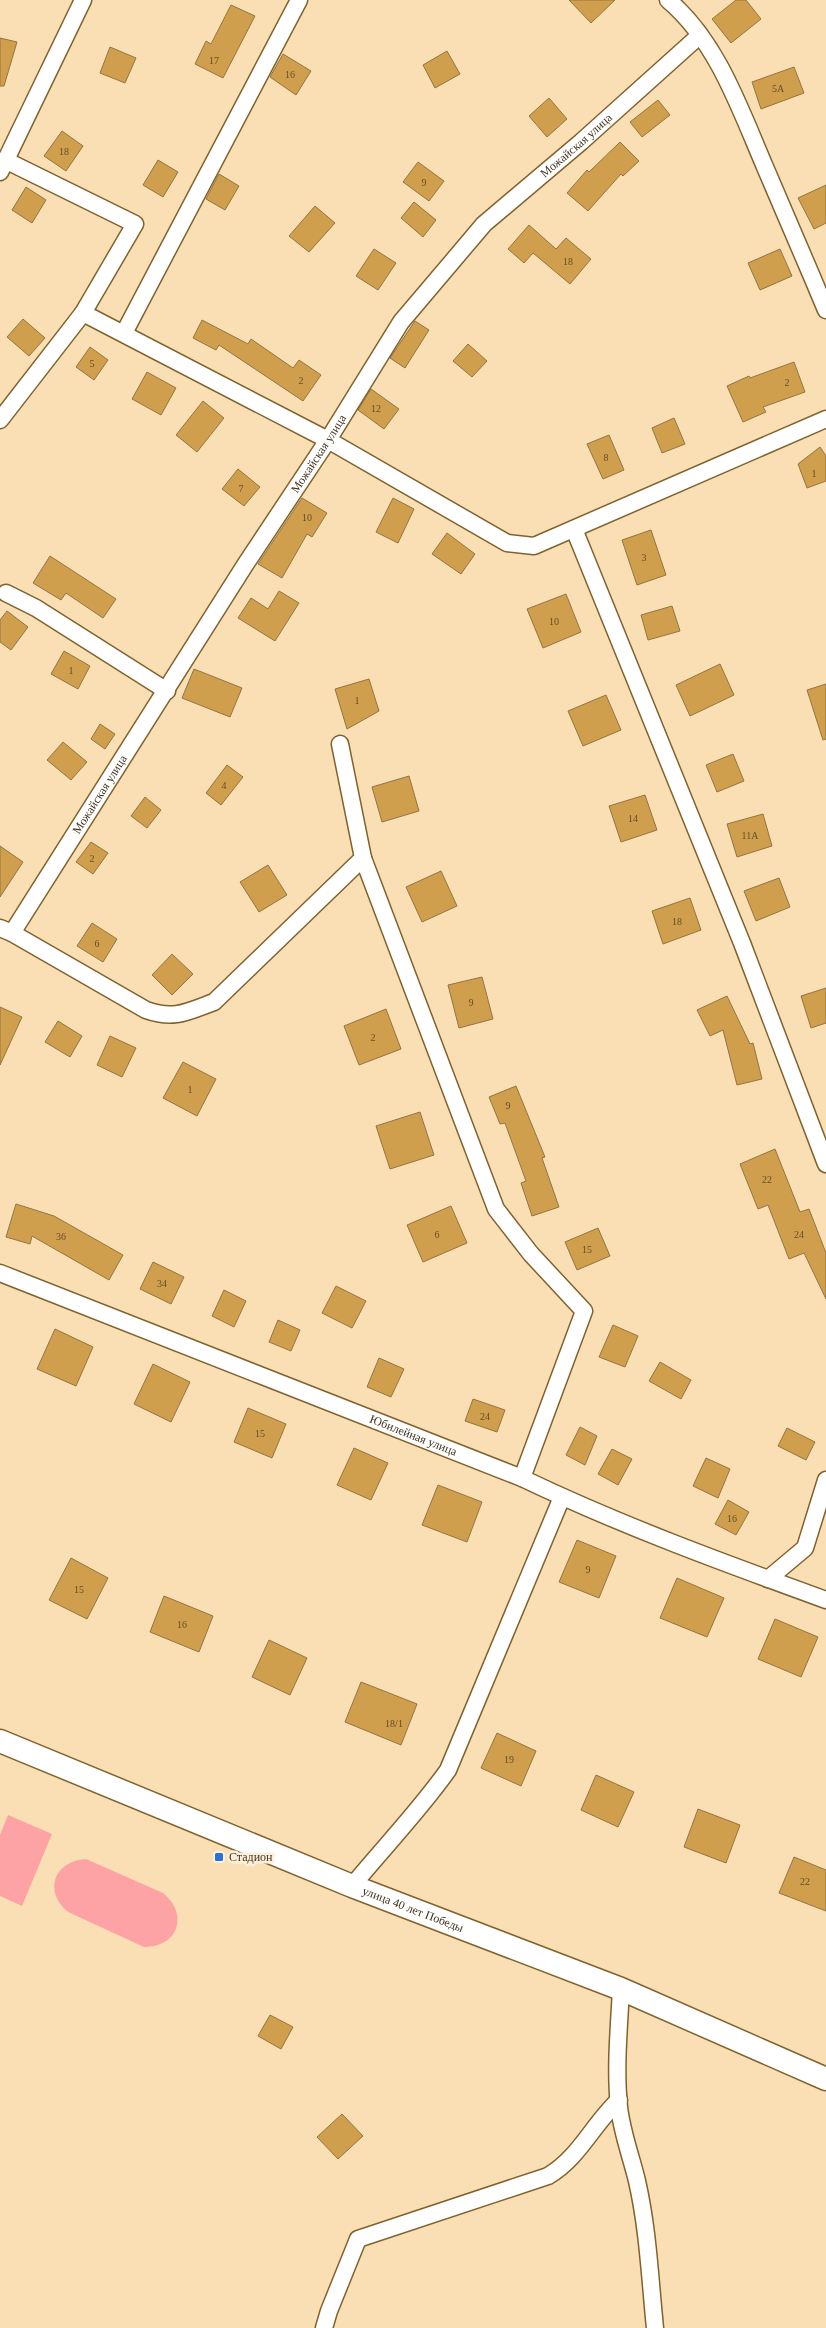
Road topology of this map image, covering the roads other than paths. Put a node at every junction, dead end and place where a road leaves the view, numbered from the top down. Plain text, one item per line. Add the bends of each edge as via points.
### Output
1 (84, 0) edge
2 (299, 0) edge
3 (678, 3) edge
4 (699, 36) junction
5 (3, 166) edge
6 (826, 310) edge
7 (83, 313) junction
8 (124, 333) junction
9 (826, 419) edge
10 (0, 420) edge
11 (328, 440) junction
12 (574, 529) junction
13 (6, 593) dead end
14 (167, 691) junction
15 (340, 744) dead end
16 (364, 858) junction
17 (6, 931) edge
18 (826, 1164) edge
19 (0, 1273) edge
20 (522, 1478) junction
21 (826, 1480) edge
22 (562, 1497) junction
23 (768, 1579) junction
24 (826, 1600) edge
25 (0, 1742) edge
26 (352, 1886) junction
27 (621, 1989) junction
28 (826, 2079) edge
29 (619, 2100) junction
30 (324, 2328) edge
31 (655, 2328) edge

1 - 5 street
2 - 8 street
3 - 4 street
4 - 6 street via 727,78
4 - 11 street, Можайская улица via 484,224 401,322
5 - 7 street via 135,224
7 - 8 street
7 - 10 street
8 - 11 street
9 - 12 street
11 - 12 street via 507,543 534,546
11 - 14 street, Можайская улица
12 - 18 street via 742,942
13 - 14 street via 36,608
14 - 17 street, Можайская улица
15 - 16 street
16 - 17 street via 214,1002 182,1014 163,1016 146,1010
16 - 20 street via 496,1209 531,1254 584,1311
19 - 20 street, Юбилейная улица
20 - 22 street, Юбилейная улица
21 - 23 street via 805,1548
22 - 23 street, Юбилейная улица
22 - 26 street via 448,1770 425,1803 396,1832
23 - 24 street, Юбилейная улица
25 - 26 street, улица 40 лет Победы
26 - 27 street, улица 40 лет Победы
27 - 28 street, улица 40 лет Победы
27 - 29 street
29 - 30 street via 576,2153 561,2169 548,2176 358,2239
29 - 31 street via 622,2132 637,2180 646,2231

